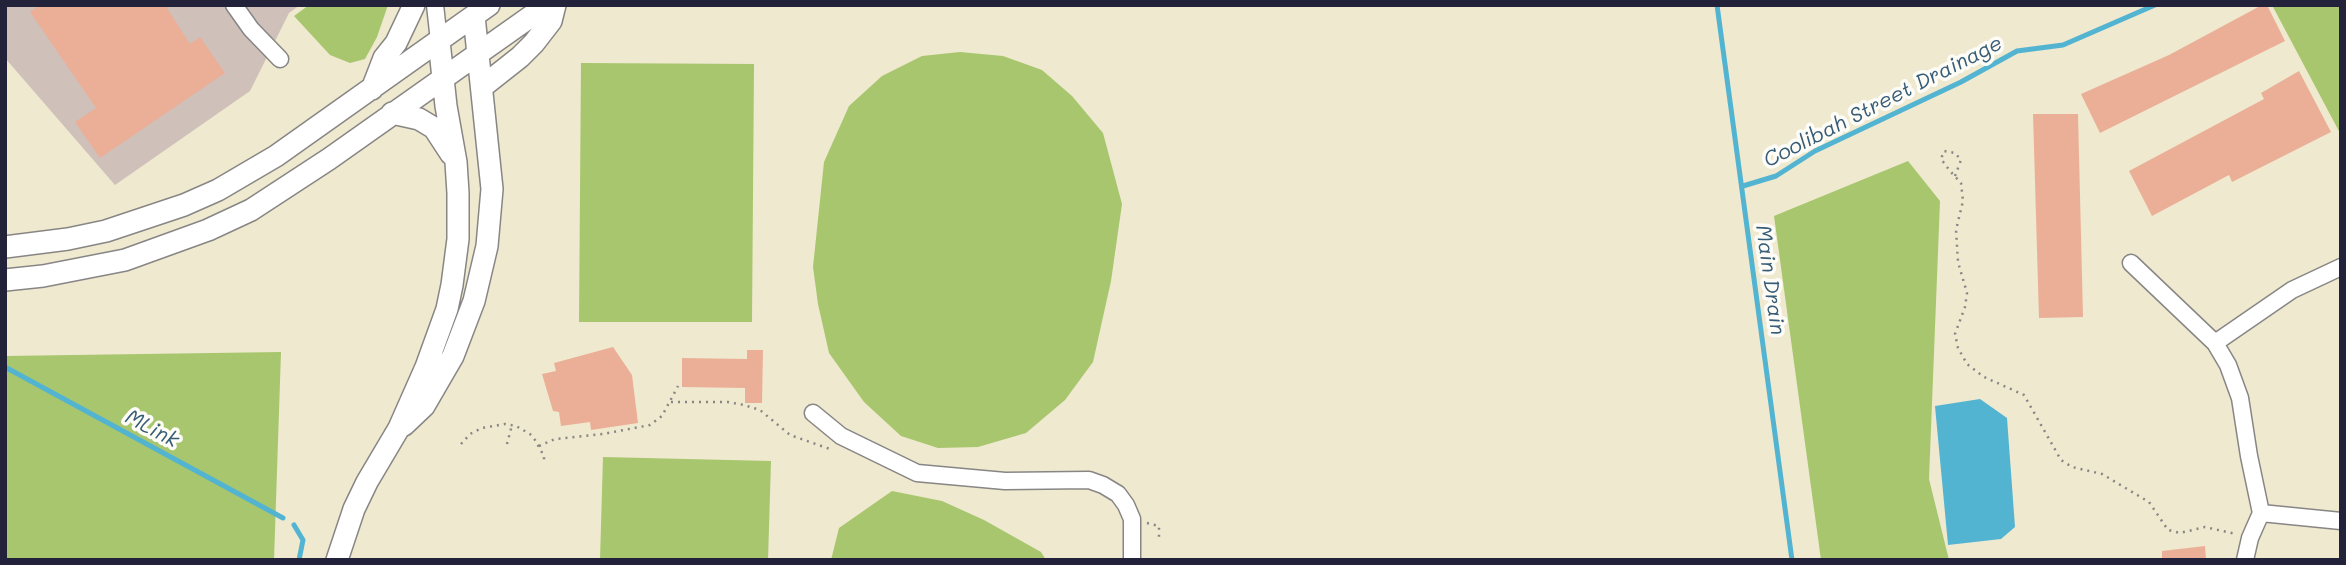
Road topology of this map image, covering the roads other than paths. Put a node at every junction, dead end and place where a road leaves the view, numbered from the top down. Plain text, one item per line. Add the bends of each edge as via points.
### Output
1 (234, 5) edge
2 (414, 5) edge
3 (435, 5) edge
4 (547, 5) edge
5 (555, 5) edge
6 (479, 9) edge
7 (439, 41) junction
8 (477, 55) junction
9 (280, 59) dead end
10 (443, 79) junction
11 (482, 87) junction
12 (372, 89) junction
13 (392, 113) junction
14 (456, 162) junction
15 (5, 247) edge
16 (2131, 263) dead end
17 (2341, 267) edge
18 (5, 280) edge
19 (2215, 342) junction
20 (813, 413) dead end
21 (400, 428) junction
22 (2262, 513) junction
23 (2341, 521) edge
24 (337, 560) edge
25 (1132, 560) edge
26 (2245, 560) edge

1 - 9 street
2 - 12 main road
3 - 7 street
4 - 8 main road
5 - 11 main road via 551,21 534,43
6 - 7 main road
6 - 8 main road
7 - 10 main road
7 - 12 main road
8 - 10 main road
8 - 11 main road
10 - 13 main road
10 - 14 main road
11 - 21 main road via 492,189 482,273 453,356 425,406
12 - 15 main road via 251,172 184,205 106,231
13 - 14 main road via 434,128
13 - 18 main road via 251,210 208,230 125,260
14 - 21 main road via 459,218 452,285 437,339
16 - 19 street
17 - 19 street via 2292,290
19 - 22 street via 2240,398
20 - 25 street via 841,436 917,473 1005,481 1089,480 1103,485 1118,494 1132,519
21 - 24 main road via 367,482
22 - 23 street
22 - 26 street

